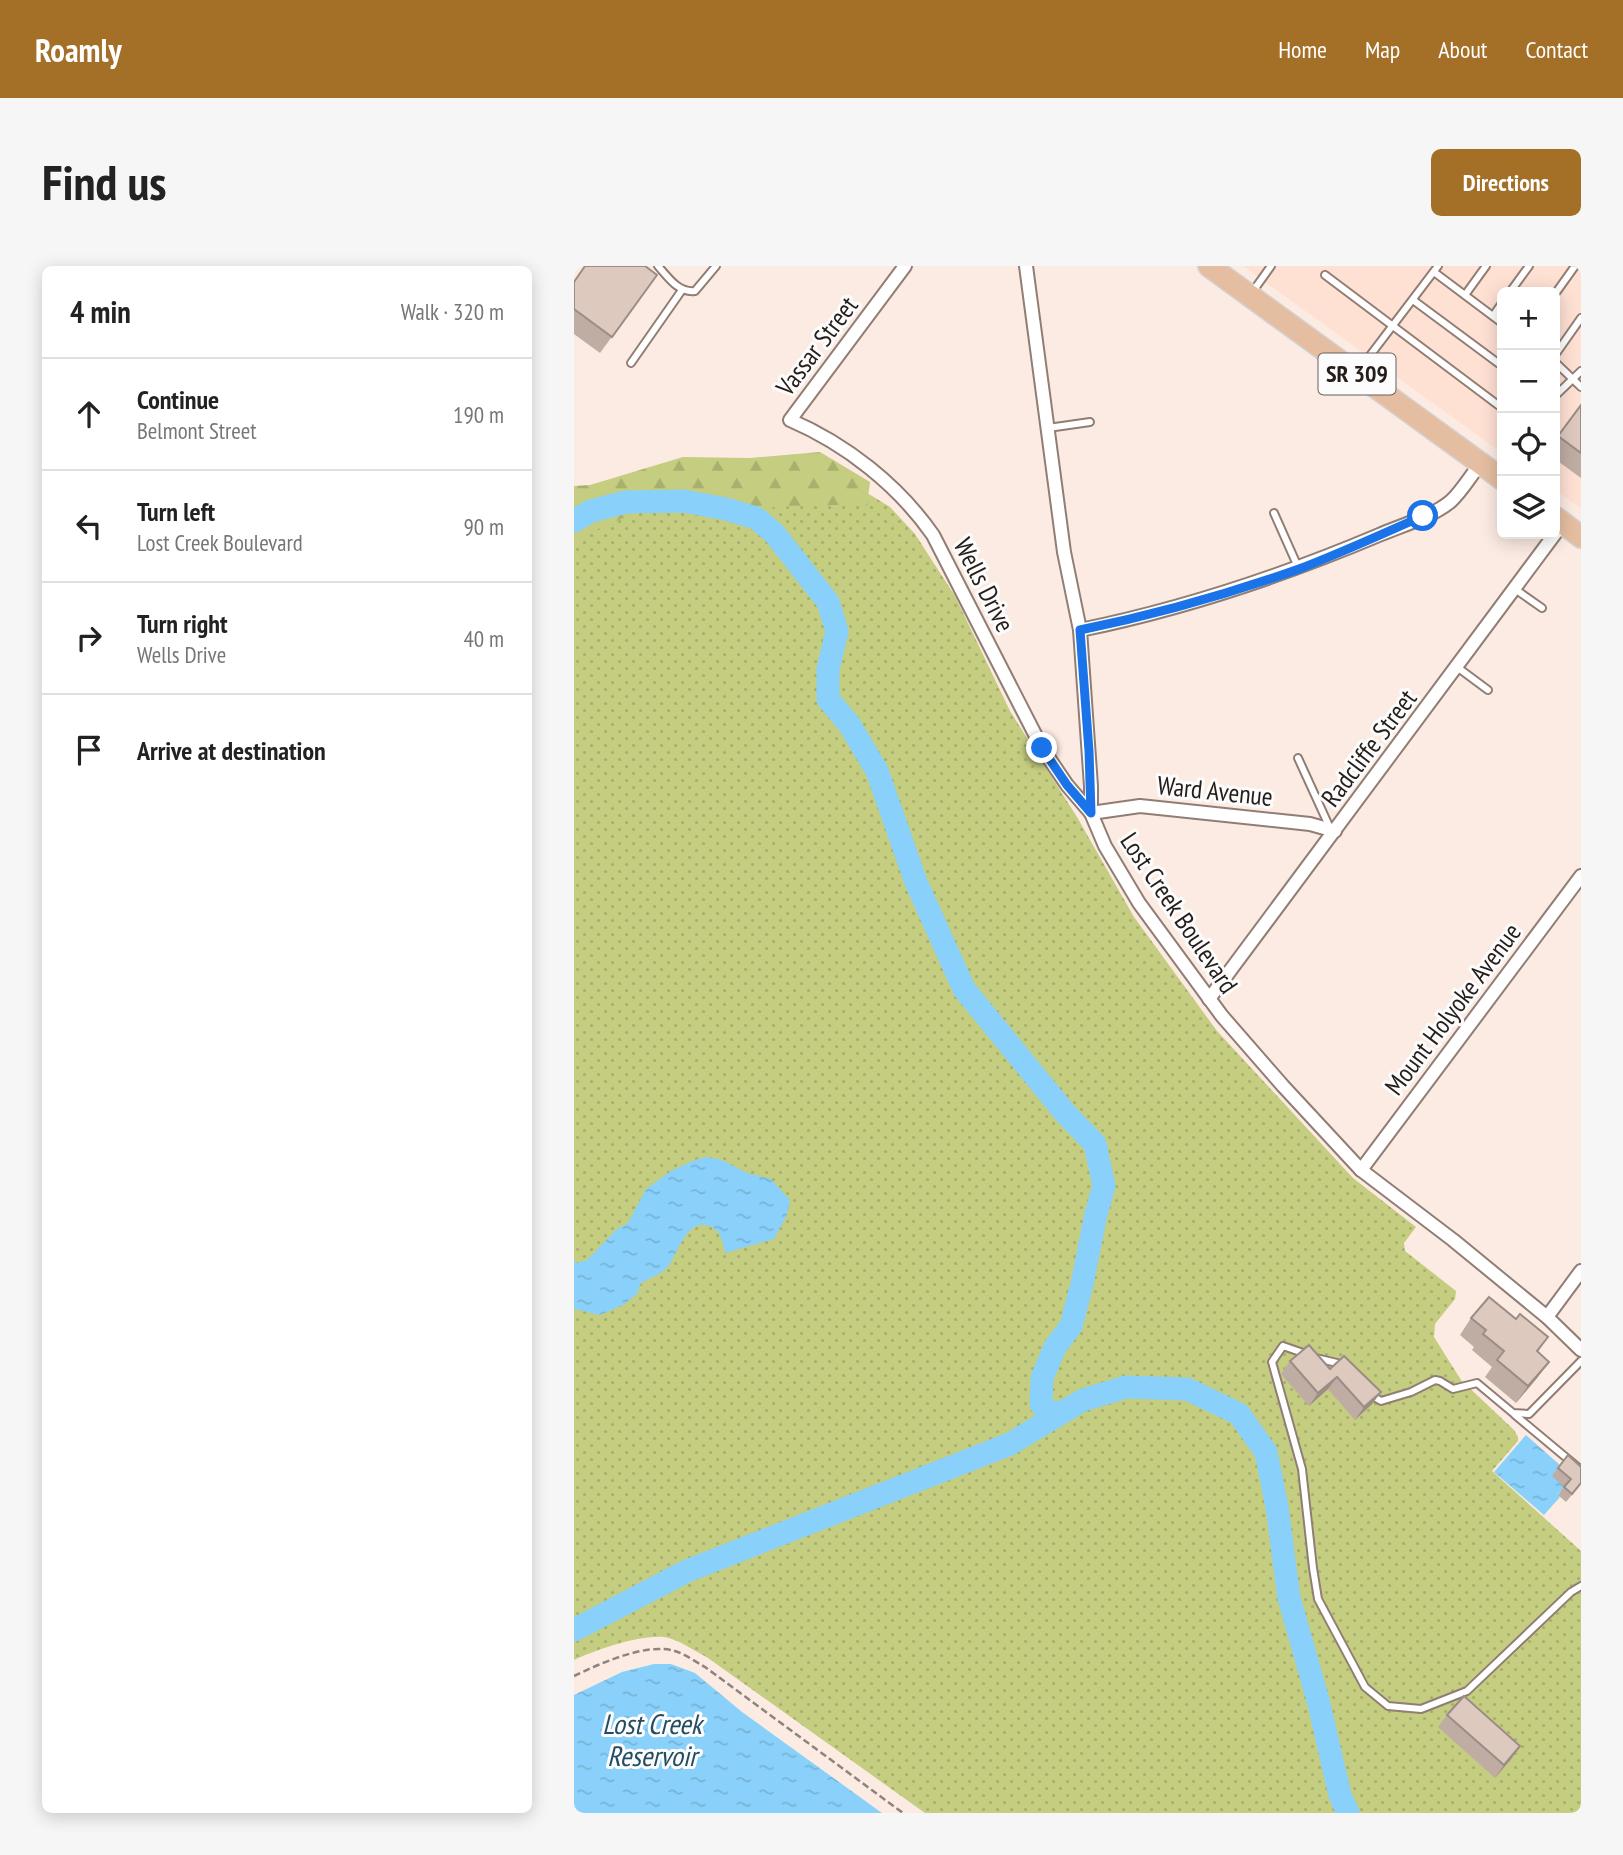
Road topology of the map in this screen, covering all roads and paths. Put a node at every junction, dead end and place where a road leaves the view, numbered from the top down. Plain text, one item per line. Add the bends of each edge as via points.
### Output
1 (658, 266) edge
2 (716, 266) edge
3 (905, 266) edge
4 (1026, 266) edge
5 (1209, 266) edge
6 (1271, 266) edge
7 (1486, 266) edge
8 (1529, 266) edge
9 (1576, 266) edge
10 (1436, 269) edge
11 (1325, 275) dead end
12 (1514, 287) edge
13 (1560, 287) edge
14 (682, 290) junction
15 (1250, 295) junction
16 (1465, 295) junction
17 (1413, 300) junction
18 (1497, 310) edge
19 (1493, 316) junction
20 (1581, 318) edge
21 (1497, 319) edge
22 (1393, 326) junction
23 (1559, 350) edge
24 (1497, 362) edge
25 (631, 363) dead end
26 (1560, 366) edge
27 (1581, 371) edge
28 (1357, 374) junction
29 (1572, 377) junction
30 (1581, 387) edge
31 (1560, 390) edge
32 (1497, 404) edge
33 (790, 420) joint
34 (1090, 422) dead end
35 (1048, 428) junction
36 (1481, 463) junction
37 (1498, 476) edge
38 (1274, 513) dead end
39 (1560, 521) edge
40 (1581, 537) edge
41 (1547, 539) edge
42 (1299, 568) junction
43 (1515, 589) junction
44 (1542, 608) dead end
45 (1080, 630) junction
46 (1457, 667) junction
47 (1488, 690) dead end
48 (1298, 758) dead end
49 (1091, 813) junction
50 (1333, 831) junction
51 (1581, 876) edge
52 (1209, 999) junction
53 (1361, 1170) junction
54 (1581, 1272) edge
55 (1547, 1317) junction
56 (1581, 1350) edge
57 (1581, 1361) edge
58 (1345, 1369) edge
59 (1361, 1386) edge
60 (1513, 1413) junction
61 (1581, 1470) edge
62 (1581, 1586) edge
63 (574, 1676) edge
64 (903, 1813) edge

1 - 14 lane
2 - 14 lane via 695,291
3 - 33 street, Vassar Street
4 - 35 street, Lost Creek Boulevard
5 - 15 main road, SR 309
6 - 15 lane
7 - 16 lane
8 - 12 lane
9 - 13 lane
10 - 16 lane
10 - 17 lane
11 - 22 lane
14 - 25 lane
15 - 28 main road, SR 309
16 - 19 lane
17 - 22 lane
17 - 24 lane
18 - 19 lane
19 - 21 lane
20 - 23 lane
22 - 28 lane
22 - 32 lane
26 - 29 lane
27 - 29 lane
28 - 36 main road, SR 309
29 - 30 lane
29 - 31 lane
33 - 49 street, Wells Drive via 865,464 925,523 1042,748
34 - 35 lane
35 - 45 street, Lost Creek Boulevard via 1064,552
36 - 37 main road, SR 309
36 - 42 street via 1451,501
38 - 42 lane
39 - 40 main road
41 - 43 street, Radcliffe Street
42 - 45 street via 1175,608
43 - 44 lane
43 - 46 street, Radcliffe Street
45 - 49 street, Lost Creek Boulevard
46 - 47 lane
46 - 50 street, Radcliffe Street
48 - 50 lane
49 - 50 street, Ward Avenue via 1140,806 1297,822
49 - 52 street, Lost Creek Boulevard via 1118,870
50 - 52 street, Radcliffe Street
51 - 53 street, Mount Holyoke Avenue
52 - 53 street, Lost Creek Boulevard
53 - 55 street, Lost Creek Boulevard
54 - 55 street
55 - 56 street, Lost Creek Boulevard
57 - 60 lane via 1529,1414
58 - 62 lane via 1283,1346 1272,1362 1302,1469 1318,1599 1365,1687 1388,1706 1421,1709 1467,1691
59 - 60 lane via 1381,1401 1435,1380 1453,1389 1477,1383
60 - 61 lane
63 - 64 path via 619,1656 674,1650 705,1667

